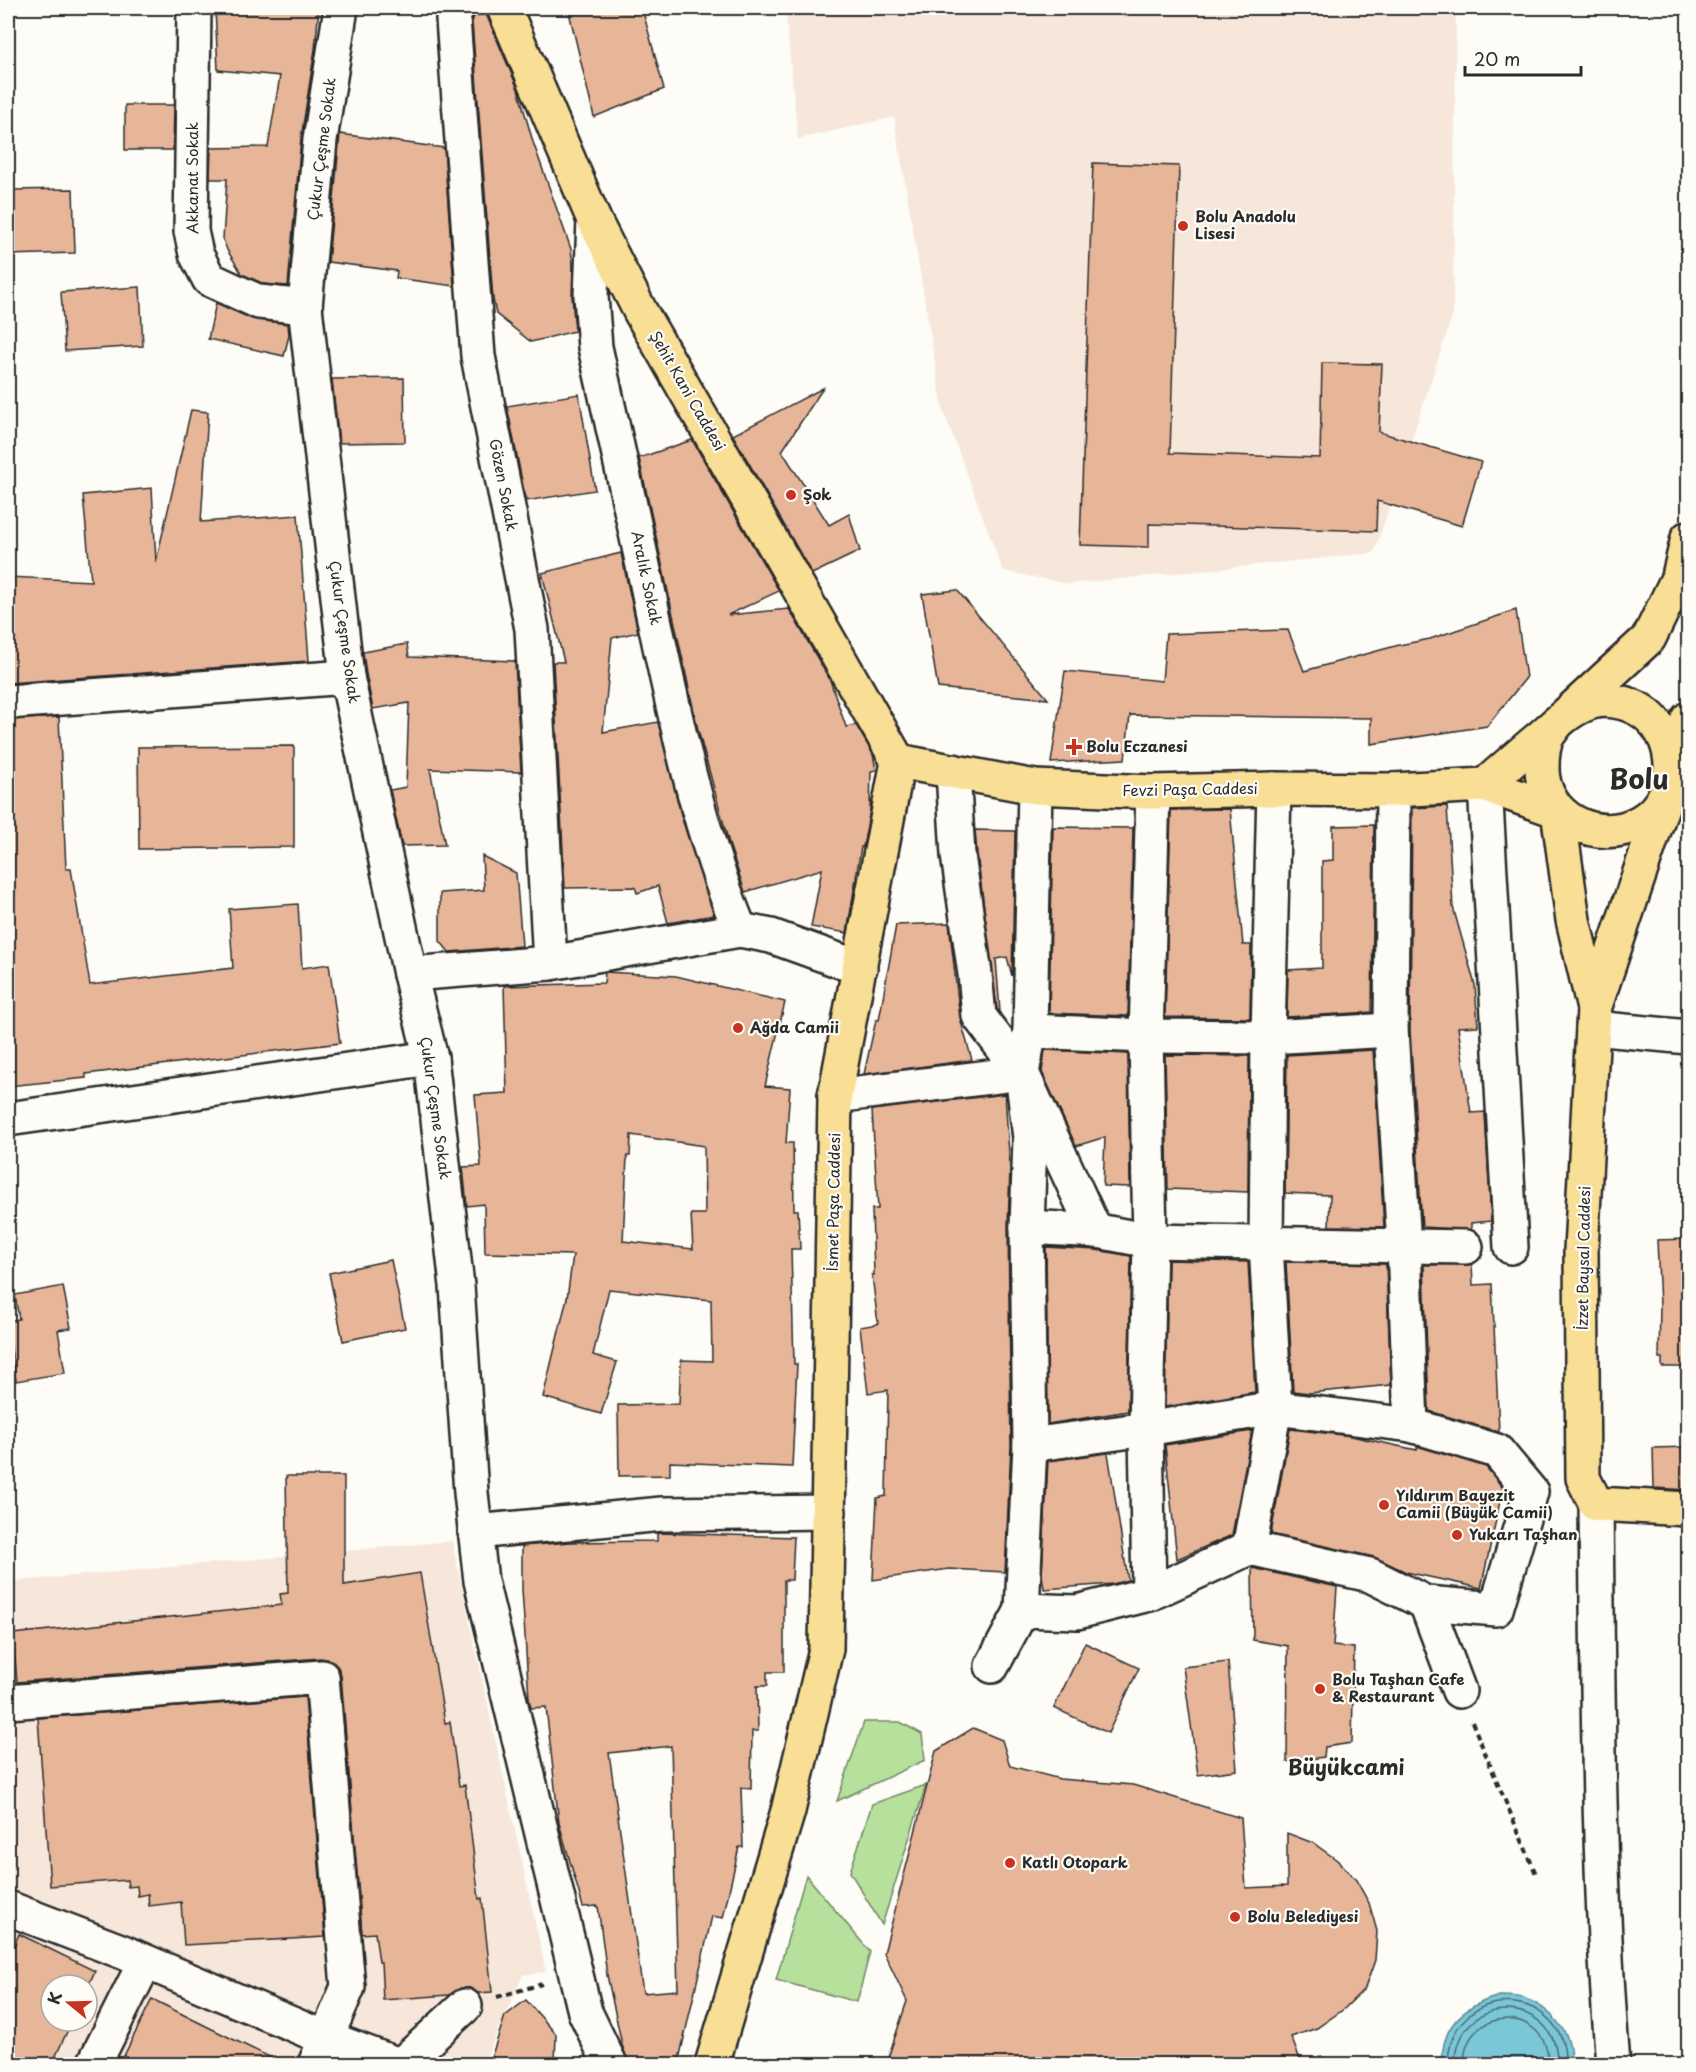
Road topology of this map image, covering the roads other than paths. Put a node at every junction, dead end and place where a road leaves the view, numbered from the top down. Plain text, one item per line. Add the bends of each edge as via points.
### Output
1 (194, 8) edge
2 (341, 8) edge
3 (457, 8) edge
4 (504, 8) edge
5 (594, 220) junction
6 (305, 307) junction
7 (1689, 538) edge
8 (347, 677) junction
9 (8, 702) edge
10 (1689, 719) edge
11 (1558, 722) junction
12 (898, 761) junction
13 (953, 771) junction
14 (1485, 785) junction
15 (1669, 786) junction
16 (1035, 787) junction
17 (1274, 789) junction
18 (1393, 790) junction
19 (1153, 792) junction
20 (1558, 811) junction
21 (740, 930) junction
22 (550, 963) junction
23 (860, 968) junction
24 (410, 974) junction
25 (1593, 1018) junction
26 (1390, 1030) junction
27 (1030, 1031) junction
28 (1146, 1036) junction
29 (1268, 1037) junction
30 (1689, 1037) edge
31 (431, 1058) junction
32 (1022, 1073) junction
33 (835, 1096) junction
34 (8, 1119) edge
35 (1027, 1227) junction
36 (1098, 1231) junction
37 (1150, 1241) junction
38 (1266, 1244) junction
39 (1404, 1246) junction
40 (1511, 1246) dead end
41 (1466, 1247) dead end
42 (1275, 1408) junction
43 (1411, 1425) junction
44 (1146, 1429) junction
45 (1030, 1444) junction
46 (1596, 1504) junction
47 (1689, 1509) edge
48 (829, 1512) junction
49 (475, 1532) junction
50 (1250, 1548) junction
51 (1149, 1594) junction
52 (1426, 1603) junction
53 (1022, 1610) junction
54 (992, 1666) dead end
55 (1459, 1691) road end
56 (8, 1702) edge
57 (8, 1908) edge
58 (145, 1962) junction
59 (465, 2006) road end
60 (322, 2052) edge
61 (94, 2064) edge
62 (396, 2064) edge
63 (402, 2064) edge
64 (610, 2064) edge
65 (712, 2064) edge
66 (1613, 2064) edge

1 - 6 street, Akkanat Sokak via 191,231 196,254 209,279 259,302
2 - 6 street, Çukur Çeşme Sokak via 320,140
3 - 22 street, Gözen Sokak via 453,19 478,356 532,629
4 - 5 main road, Şehit Kani Caddesi
5 - 12 main road, Şehit Kani Caddesi via 640,311
5 - 21 street, Aralık Sokak via 591,296 595,347 676,726 704,826
6 - 8 street, Çukur Çeşme Sokak
7 - 11 main road via 1678,576 1649,638
8 - 9 street
8 - 24 street, Çukur Çeşme Sokak
10 - 15 main road, İzzet Baysal Caddesi
11 - 14 main road
11 - 15 main road via 1572,710 1593,701 1616,701 1637,708 1656,722 1667,741 1673,763
11 - 20 main road via 1547,738 1542,757 1547,794
12 - 13 main road, Fevzi Paşa Caddesi
12 - 23 main road, İsmet Paşa Caddesi
13 - 16 main road, Fevzi Paşa Caddesi
13 - 32 street via 958,855 979,1016
14 - 18 main road, Fevzi Paşa Caddesi
14 - 20 main road
14 - 40 street
15 - 20 main road via 1661,804 1630,828 1611,832 1591,830
15 - 25 main road, İzzet Baysal Caddesi
16 - 19 main road, Fevzi Paşa Caddesi
16 - 27 street
17 - 18 main road, Fevzi Paşa Caddesi
17 - 19 main road, Fevzi Paşa Caddesi
17 - 29 street
18 - 26 street
19 - 28 street
20 - 25 main road, İzzet Baysal Caddesi via 1573,920
21 - 22 street
21 - 23 street via 771,936
22 - 24 street
23 - 33 main road, İsmet Paşa Caddesi
24 - 31 street, Çukur Çeşme Sokak
25 - 30 street
25 - 46 main road, İzzet Baysal Caddesi via 1581,1262 1583,1478
26 - 29 street
26 - 39 street
27 - 28 street
27 - 32 street
28 - 29 street
28 - 37 street
29 - 38 street
31 - 34 street
31 - 49 street, Çukur Çeşme Sokak via 457,1286
32 - 33 street
32 - 35 street via 1030,1138
32 - 36 street
33 - 48 main road, İsmet Paşa Caddesi
35 - 36 street
35 - 45 street
36 - 37 street
37 - 38 street
37 - 44 street
38 - 39 street
38 - 42 street
39 - 41 street
39 - 43 street
42 - 43 street
42 - 44 street
42 - 50 street
43 - 52 street via 1497,1451 1531,1492 1496,1610
44 - 45 street
44 - 51 street
45 - 53 street
46 - 47 main road
46 - 66 street via 1599,1801
48 - 49 street via 662,1514
48 - 65 main road, İsmet Paşa Caddesi via 826,1649 788,1811
49 - 64 street, Çukur Çeşme Sokak via 481,1581 585,2012
50 - 51 street
50 - 52 street via 1370,1575
51 - 53 street via 1077,1612
52 - 55 street
53 - 54 street
56 - 60 street via 322,1677 348,1987
57 - 58 street
58 - 60 street
58 - 61 street
59 - 63 street
60 - 62 street

